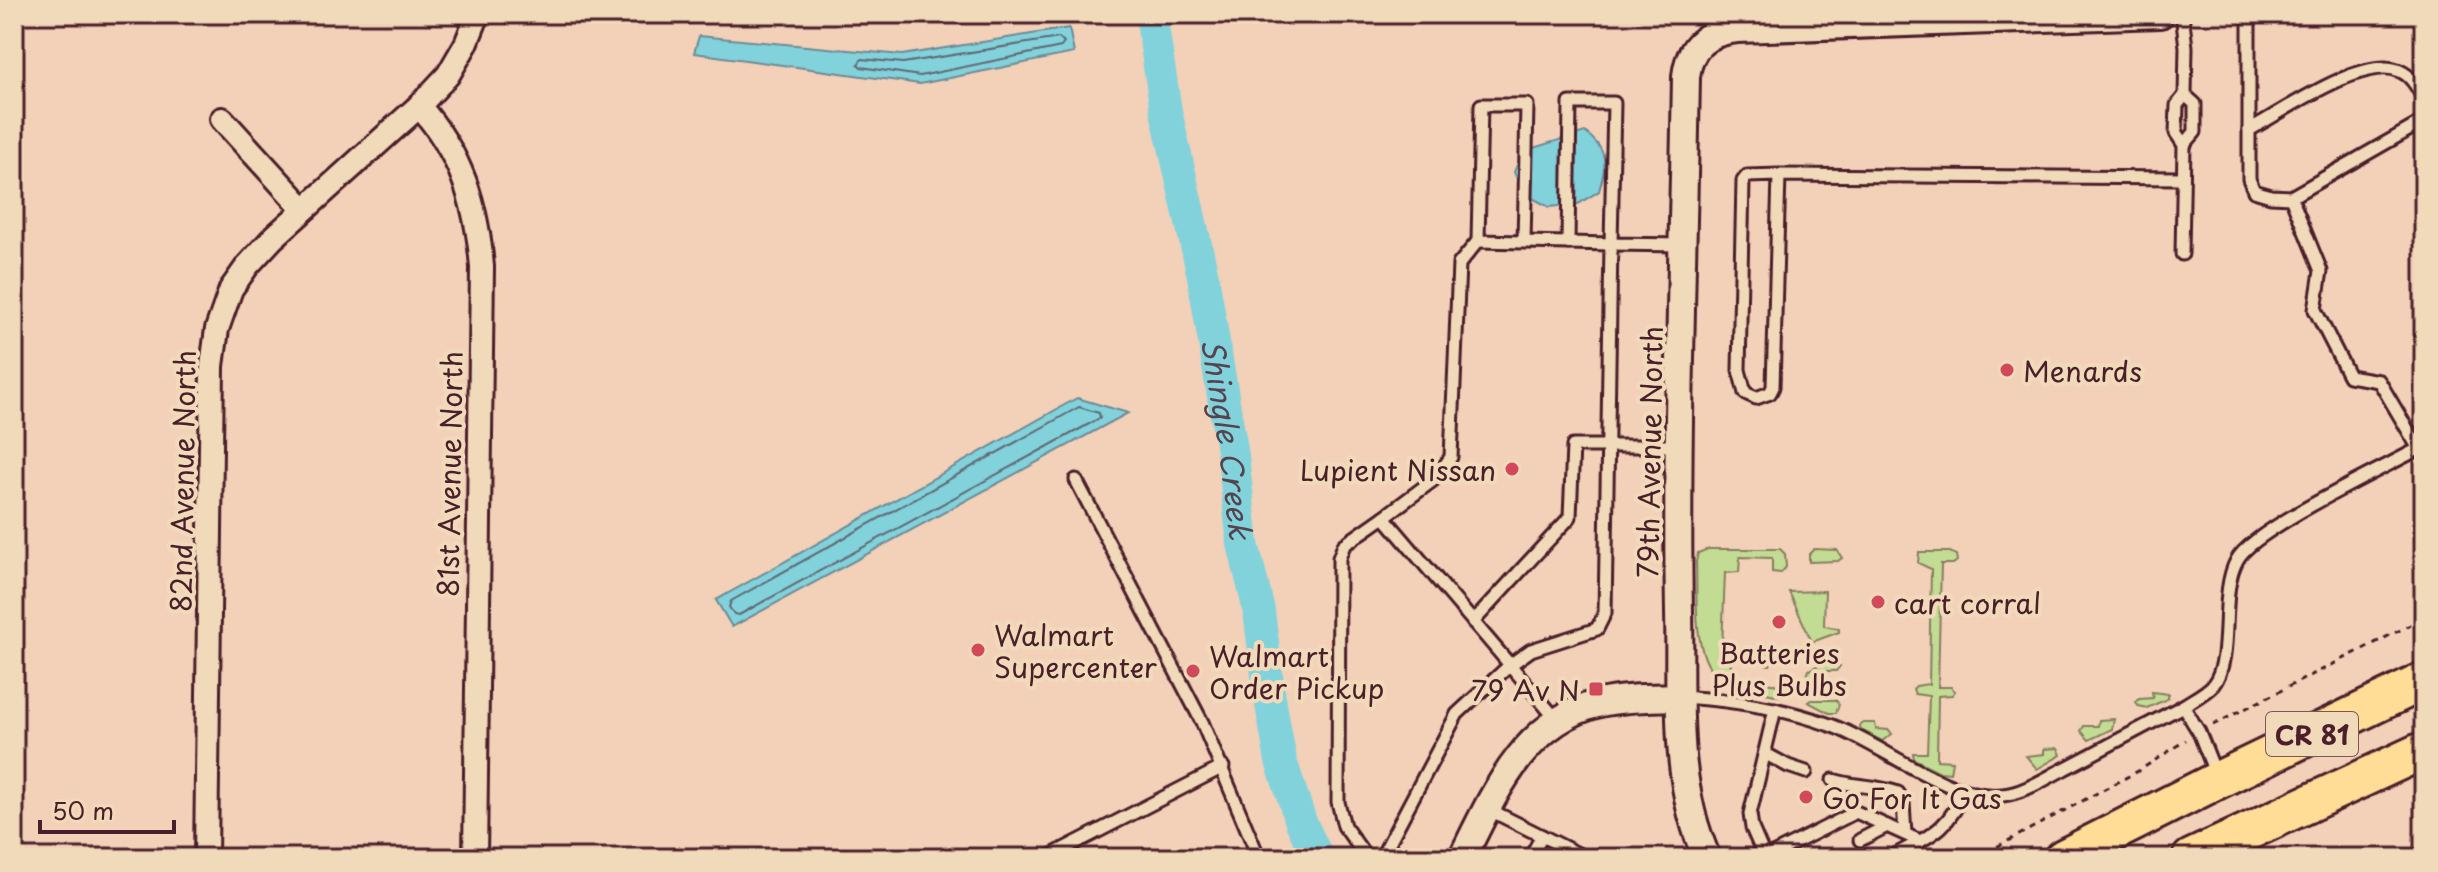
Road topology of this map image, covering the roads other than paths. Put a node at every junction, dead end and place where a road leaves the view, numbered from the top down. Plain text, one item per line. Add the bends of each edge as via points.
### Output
1 (478, 14) edge
2 (2160, 14) edge
3 (2182, 14) edge
4 (2249, 14) edge
5 (2095, 16) edge
6 (1973, 18) edge
7 (2185, 95) junction
8 (2424, 99) edge
9 (419, 106) junction
10 (222, 119) dead end
11 (2424, 121) edge
12 (2249, 130) junction
13 (2184, 145) junction
14 (1779, 175) junction
15 (2183, 178) junction
16 (2291, 197) junction
17 (304, 209) junction
18 (1478, 241) junction
19 (1524, 242) junction
20 (1568, 243) junction
21 (1611, 244) junction
22 (1684, 245) junction
23 (2182, 254) dead end
24 (1608, 445) junction
25 (1681, 446) junction
26 (2422, 448) edge
27 (1076, 480) dead end
28 (1384, 517) junction
29 (1473, 622) junction
30 (1510, 665) junction
31 (2424, 681) edge
32 (1680, 697) junction
33 (2183, 706) junction
34 (1775, 709) junction
35 (1558, 721) junction
36 (2424, 750) edge
37 (1766, 754) junction
38 (1223, 767) junction
39 (1806, 772) dead end
40 (1833, 780) dead end
41 (2218, 780) junction
42 (1964, 790) junction
43 (1487, 809) junction
44 (1887, 826) junction
45 (1905, 834) junction
46 (1542, 836) junction
47 (1860, 840) dead end
48 (1920, 841) junction
49 (1764, 856) edge
50 (206, 858) edge
51 (475, 858) edge
52 (1046, 858) edge
53 (1259, 858) edge
54 (1367, 858) edge
55 (1381, 858) edge
56 (1462, 858) edge
57 (1530, 858) edge
58 (1586, 858) edge
59 (1707, 858) edge
60 (1749, 858) edge
61 (1890, 858) edge
62 (2063, 858) edge
63 (2191, 858) edge

1 - 9 street, 82nd Avenue North via 448,75
2 - 5 street
3 - 7 lane
4 - 12 lane
5 - 6 street
6 - 22 street, 79th Avenue North via 1737,29 1697,45 1686,77
7 - 13 lane via 2177,105 2176,133
7 - 13 lane via 2195,104 2195,132
8 - 12 lane via 2400,70 2381,67 2353,72
9 - 17 street, 82nd Avenue North
9 - 51 street, 81st Avenue North via 438,127 472,196 482,267
10 - 17 street
11 - 16 lane
12 - 16 lane via 2249,179 2254,191
13 - 15 lane
14 - 14 lane via 1773,387 1756,398 1745,393 1738,358 1743,181 1747,176
14 - 15 lane
15 - 23 lane
16 - 26 lane via 2321,271 2315,310 2349,376 2379,381
17 - 50 street, 82nd Avenue North via 248,265 231,289 217,329 212,366
18 - 19 lane
18 - 19 lane via 1481,105 1527,105
18 - 28 lane via 1459,264 1451,457 1436,478
19 - 20 lane
20 - 21 lane
20 - 21 lane via 1570,103 1614,103
21 - 22 lane
21 - 24 lane
22 - 25 street, 79th Avenue North
24 - 25 lane
24 - 29 lane via 1573,446 1570,517
24 - 30 lane via 1605,613 1597,629 1531,650
25 - 32 street, 79th Avenue North
26 - 33 lane via 2260,535 2238,557 2229,580 2224,655 2213,684
27 - 38 lane
28 - 29 lane
28 - 54 lane via 1344,545 1339,558 1338,802 1344,826
29 - 30 lane
30 - 35 lane
30 - 55 lane via 1457,714
31 - 41 highway, CR 81
32 - 34 lane
32 - 35 street via 1600,703
32 - 59 street, 79th Avenue North via 1680,748 1689,809
33 - 41 lane
33 - 42 lane via 2031,786 2004,796
34 - 37 lane
34 - 42 lane via 1833,726
35 - 43 street via 1520,755
36 - 63 highway, CR 81
37 - 39 lane
37 - 49 lane via 1750,818
38 - 52 lane
38 - 53 lane
40 - 45 lane via 1898,793
41 - 62 highway, CR 81
42 - 48 lane via 1951,818
43 - 46 lane
43 - 56 street
44 - 45 lane
44 - 47 lane
44 - 49 lane via 1856,812
45 - 48 lane
46 - 57 lane
46 - 58 lane
48 - 61 lane
49 - 60 lane

